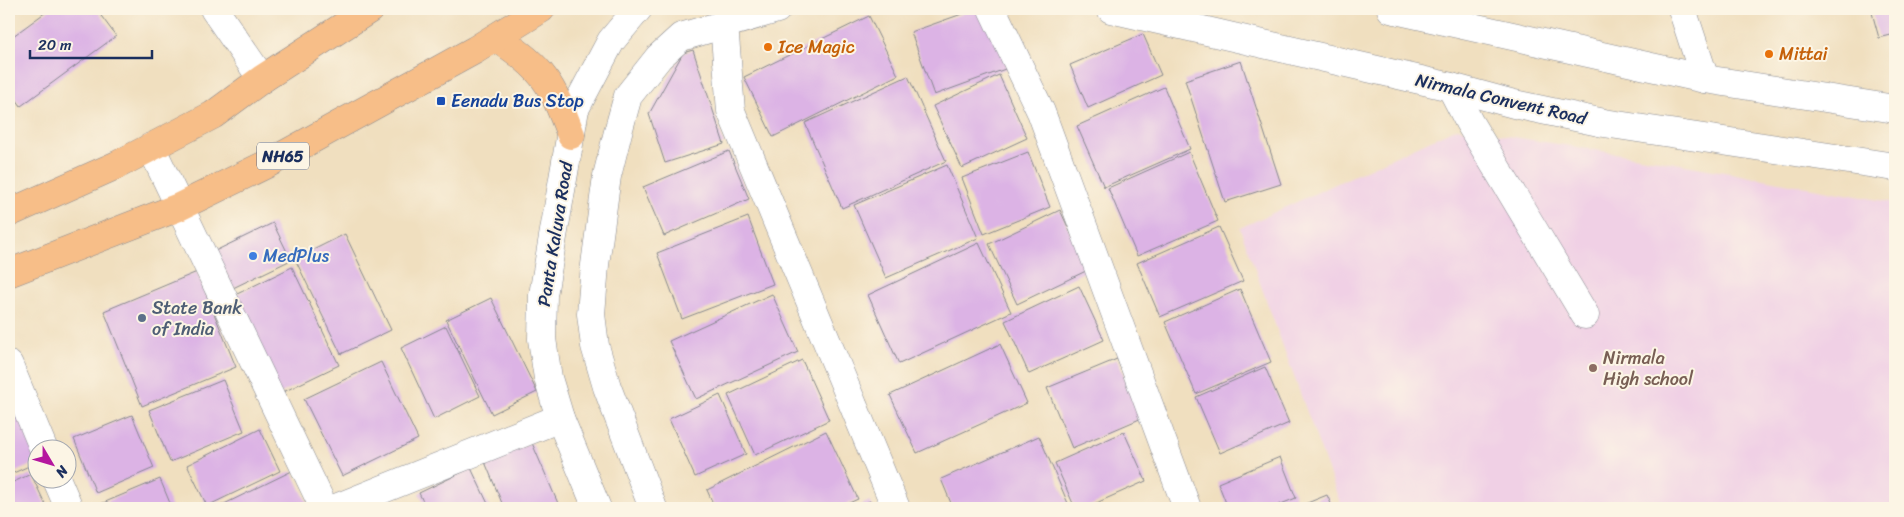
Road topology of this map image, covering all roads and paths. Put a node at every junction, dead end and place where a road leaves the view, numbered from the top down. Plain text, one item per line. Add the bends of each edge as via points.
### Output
1 (214, 9) edge
2 (370, 9) edge
3 (541, 9) edge
4 (778, 9) edge
5 (992, 9) edge
6 (1111, 9) edge
7 (1391, 9) edge
8 (1682, 9) edge
9 (631, 17) edge
10 (724, 24) junction
11 (496, 38) junction
12 (262, 79) junction
13 (1705, 80) junction
14 (1451, 87) junction
15 (1895, 109) edge
16 (571, 135) junction
17 (151, 148) junction
18 (1895, 166) edge
19 (179, 206) junction
20 (9, 213) edge
21 (9, 272) edge
22 (1585, 315) dead end
23 (9, 365) edge
24 (560, 418) junction
25 (40, 440) edge
26 (61, 490) edge
27 (69, 508) edge
28 (324, 508) edge
29 (336, 508) edge
30 (597, 508) edge
31 (653, 508) edge
32 (896, 508) edge
33 (1187, 508) edge

1 - 12 street
2 - 12 highway
3 - 11 highway, NH65
4 - 10 street
5 - 33 street via 1041,112
6 - 14 street, Nirmala Convent Road
7 - 13 street
8 - 13 street
9 - 16 street, Panta Kaluva Road via 610,41 575,109
10 - 31 street via 681,37 659,56 628,96 607,176 591,314 594,346
10 - 32 street via 731,111
11 - 16 highway via 524,56 541,73 555,93
11 - 19 highway, NH65 via 269,164
12 - 17 highway via 213,114
13 - 15 street
14 - 18 street, Nirmala Convent Road via 1604,123
14 - 22 street
16 - 24 street, Panta Kaluva Road via 543,304 542,339 548,378
17 - 19 street
17 - 20 highway
19 - 21 highway, NH65
19 - 28 street
23 - 25 street
24 - 29 street
24 - 30 street, Panta Kaluva Road
26 - 27 street

